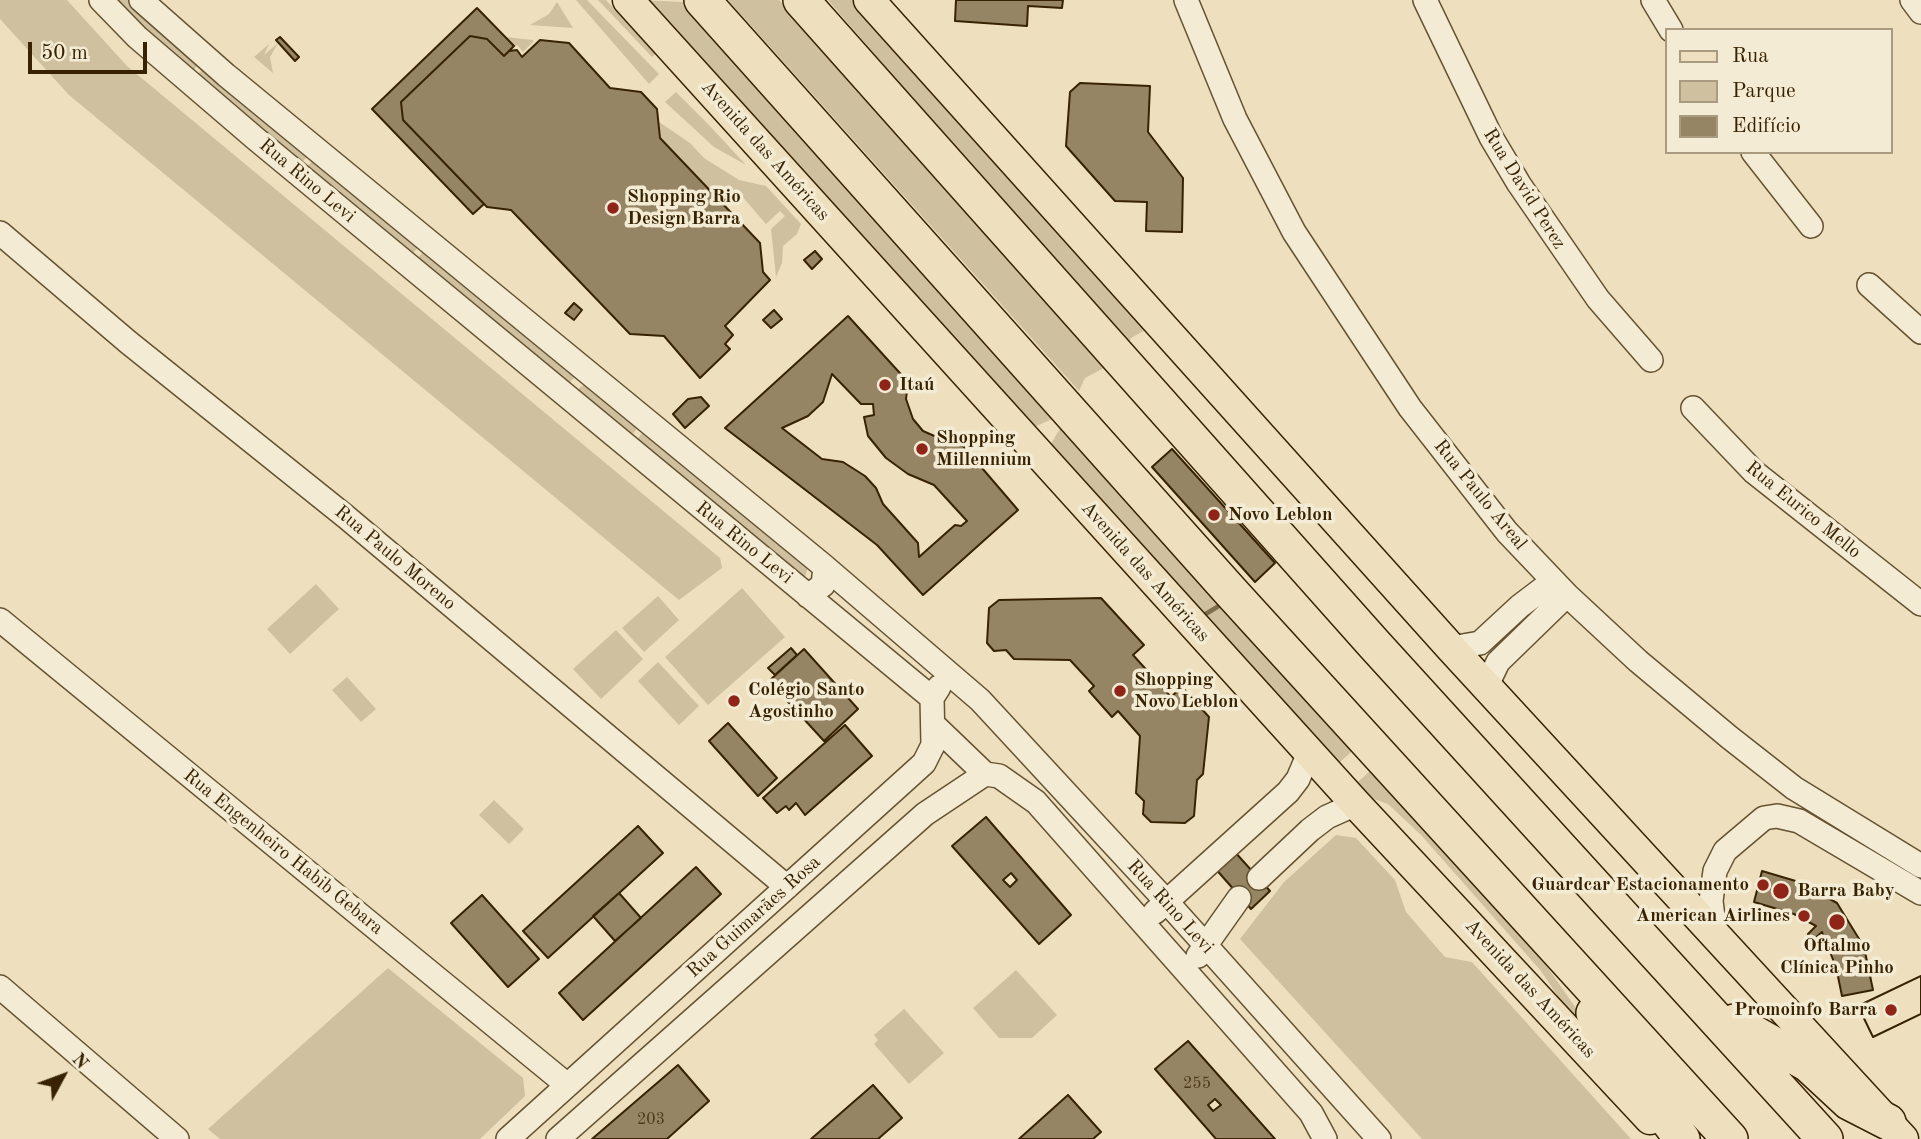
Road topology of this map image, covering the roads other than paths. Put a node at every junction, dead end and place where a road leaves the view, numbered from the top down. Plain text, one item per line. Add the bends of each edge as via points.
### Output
1 (101, 0) edge
2 (141, 0) edge
3 (628, 0) edge
4 (801, 0) edge
5 (820, 0) edge
6 (869, 0) edge
7 (1186, 0) edge
8 (1425, 0) edge
9 (1653, 0) edge
10 (1912, 0) edge
11 (702, 3) edge
12 (1921, 12) edge
13 (1670, 28) edge
14 (870, 79) junction
15 (1755, 154) edge
16 (1811, 226) dead end
17 (0, 233) edge
18 (1869, 285) dead end
19 (1921, 332) edge
20 (1651, 359) dead end
21 (587, 374) junction
22 (569, 399) junction
23 (1692, 408) dead end
24 (825, 568) junction
25 (1560, 588) junction
26 (808, 596) junction
27 (1921, 604) edge
28 (0, 620) edge
29 (1451, 648) junction
30 (957, 679) junction
31 (1486, 687) junction
32 (932, 698) junction
33 (935, 726) junction
34 (1309, 752) junction
35 (1029, 753) junction
36 (992, 775) junction
37 (1356, 804) junction
38 (1921, 866) edge
39 (1259, 878) dead end
40 (787, 887) junction
41 (1921, 893) edge
42 (1238, 898) dead end
43 (1166, 901) junction
44 (1533, 920) junction
45 (1144, 924) junction
46 (1715, 933) junction
47 (1205, 947) junction
48 (1672, 969) junction
49 (1183, 970) junction
50 (0, 987) edge
51 (566, 1084) junction
52 (1338, 1091) junction
53 (1311, 1113) junction
54 (1896, 1130) edge
55 (177, 1139) edge
56 (508, 1139) edge
57 (558, 1139) edge
58 (1325, 1139) edge
59 (1379, 1139) edge
60 (1668, 1139) edge
61 (1682, 1139) edge
62 (1730, 1139) edge
63 (1825, 1139) edge

1 - 22 street, Rua Rino Levi via 137,37 256,139
2 - 21 street, Rua Rino Levi
3 - 34 main road, Avenida das Américas
4 - 14 highway
5 - 14 highway via 862,54
6 - 29 main road
7 - 25 street, Rua Paulo Areal via 1256,164 1315,265 1410,408 1499,522
8 - 20 street, Rua David Perez via 1491,138 1519,184 1598,299
9 - 13 street
10 - 12 street
11 - 44 highway
14 - 48 highway via 1374,644
15 - 16 street
17 - 40 street, Rua Paulo Moreno
18 - 19 street
21 - 22 street
21 - 24 street, Rua Rino Levi
22 - 26 street, Rua Rino Levi
23 - 27 street, Rua Eurico Mello via 1764,481
24 - 26 street, Rua Rino Levi via 823,585
24 - 30 street, Rua Rino Levi
25 - 29 street via 1520,606 1480,643
25 - 31 street via 1499,662
25 - 38 street, Rua Paulo Areal via 1638,661 1794,789
26 - 32 street
28 - 51 street, Rua Engenheiro Habib Gebara
29 - 31 main road
30 - 32 street via 940,685
30 - 35 street, Rua Rino Levi
31 - 46 main road
32 - 33 street, Rua Guimarães Rosa
33 - 36 street, Rua Rino Levi
33 - 40 street, Rua Guimarães Rosa via 924,763
34 - 37 main road, Avenida das Américas
34 - 43 street via 1288,792
35 - 36 street, Rua Guimarães Rosa via 1012,772
35 - 43 street, Rua Rino Levi
36 - 45 street, Rua Rino Levi via 1036,802
36 - 57 street, Rua Guimarães Rosa via 925,814
37 - 39 street via 1327,817
37 - 60 main road, Avenida das Américas
40 - 51 street, Rua Guimarães Rosa
41 - 46 street via 1799,821 1765,818 1725,851 1716,871 1711,901
42 - 47 street
43 - 45 street
43 - 47 street, Rua Rino Levi
44 - 61 highway via 1546,948
44 - 62 highway
45 - 49 street, Rua Rino Levi
46 - 54 main road
47 - 49 street
47 - 52 street, Rua Rino Levi
48 - 54 highway via 1694,980 1738,1026 1808,1064 1849,1102
48 - 63 highway
49 - 53 street, Rua Rino Levi
50 - 55 street
51 - 56 street, Rua Guimarães Rosa
52 - 53 street
52 - 59 street, Rua Rino Levi
53 - 58 street, Rua Rino Levi

